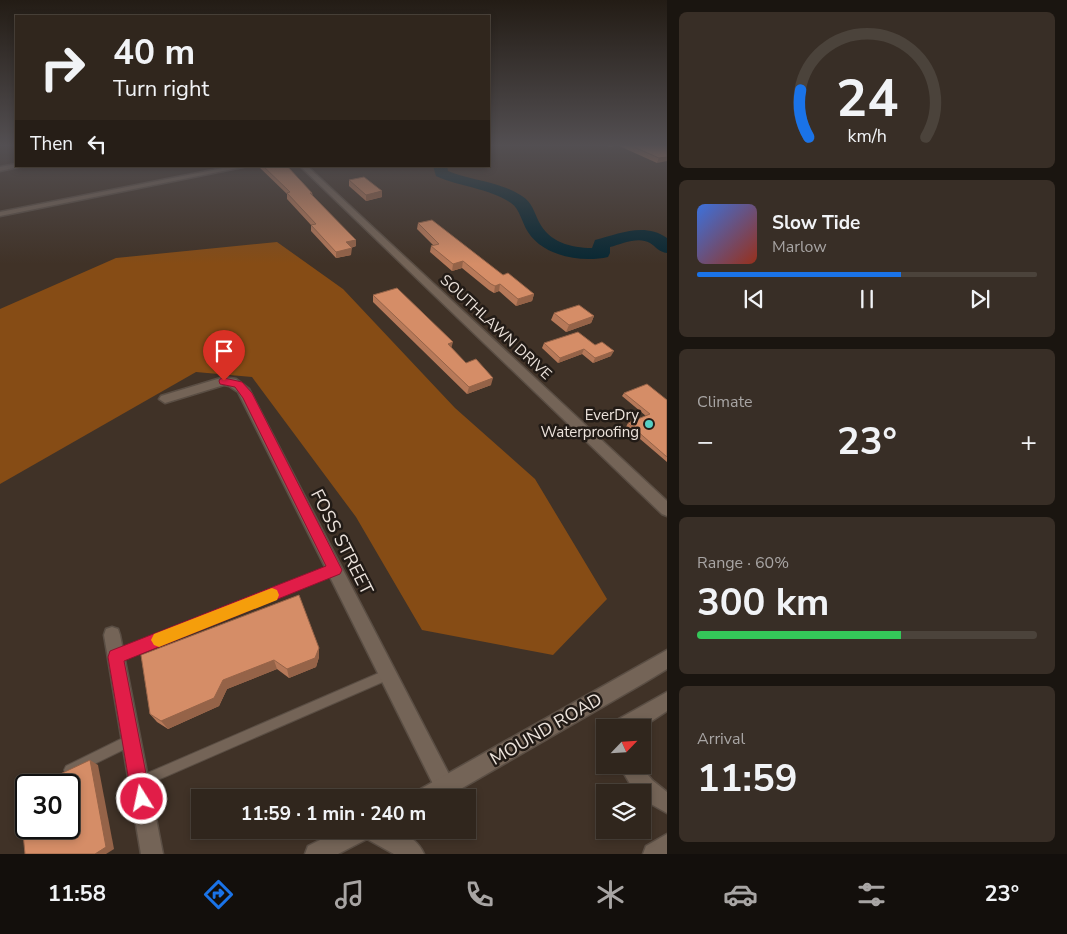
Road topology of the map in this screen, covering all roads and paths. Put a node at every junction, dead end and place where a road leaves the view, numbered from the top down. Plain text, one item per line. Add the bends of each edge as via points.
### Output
1 (154, 184) edge
2 (322, 184) edge
3 (0, 214) edge
4 (165, 399) dead end
5 (667, 510) edge
6 (335, 570) junction
7 (112, 636) dead end
8 (116, 657) junction
9 (667, 659) edge
10 (388, 674) junction
11 (667, 701) edge
12 (637, 719) edge
13 (131, 740) junction
14 (64, 774) edge
15 (634, 774) edge
16 (139, 782) junction
17 (445, 787) junction
18 (441, 789) edge
19 (667, 803) edge
20 (345, 839) edge
21 (389, 839) edge
22 (667, 845) edge
23 (148, 852) edge
24 (316, 854) edge
25 (413, 854) edge
26 (654, 854) edge

1 - 3 street
2 - 5 street, SOUTHLAWN DRIVE
4 - 6 street, FOSS STREET via 224,381 238,384 243,389
6 - 8 lane
6 - 10 street, FOSS STREET
7 - 8 street
8 - 13 street
9 - 17 street, MOUND ROAD
10 - 16 lane
10 - 17 street, FOSS STREET
11 - 12 street
13 - 14 lane
13 - 16 street
15 - 19 street via 655,798
16 - 23 street
17 - 18 street, MOUND ROAD
20 - 24 street
21 - 25 street
22 - 26 street

